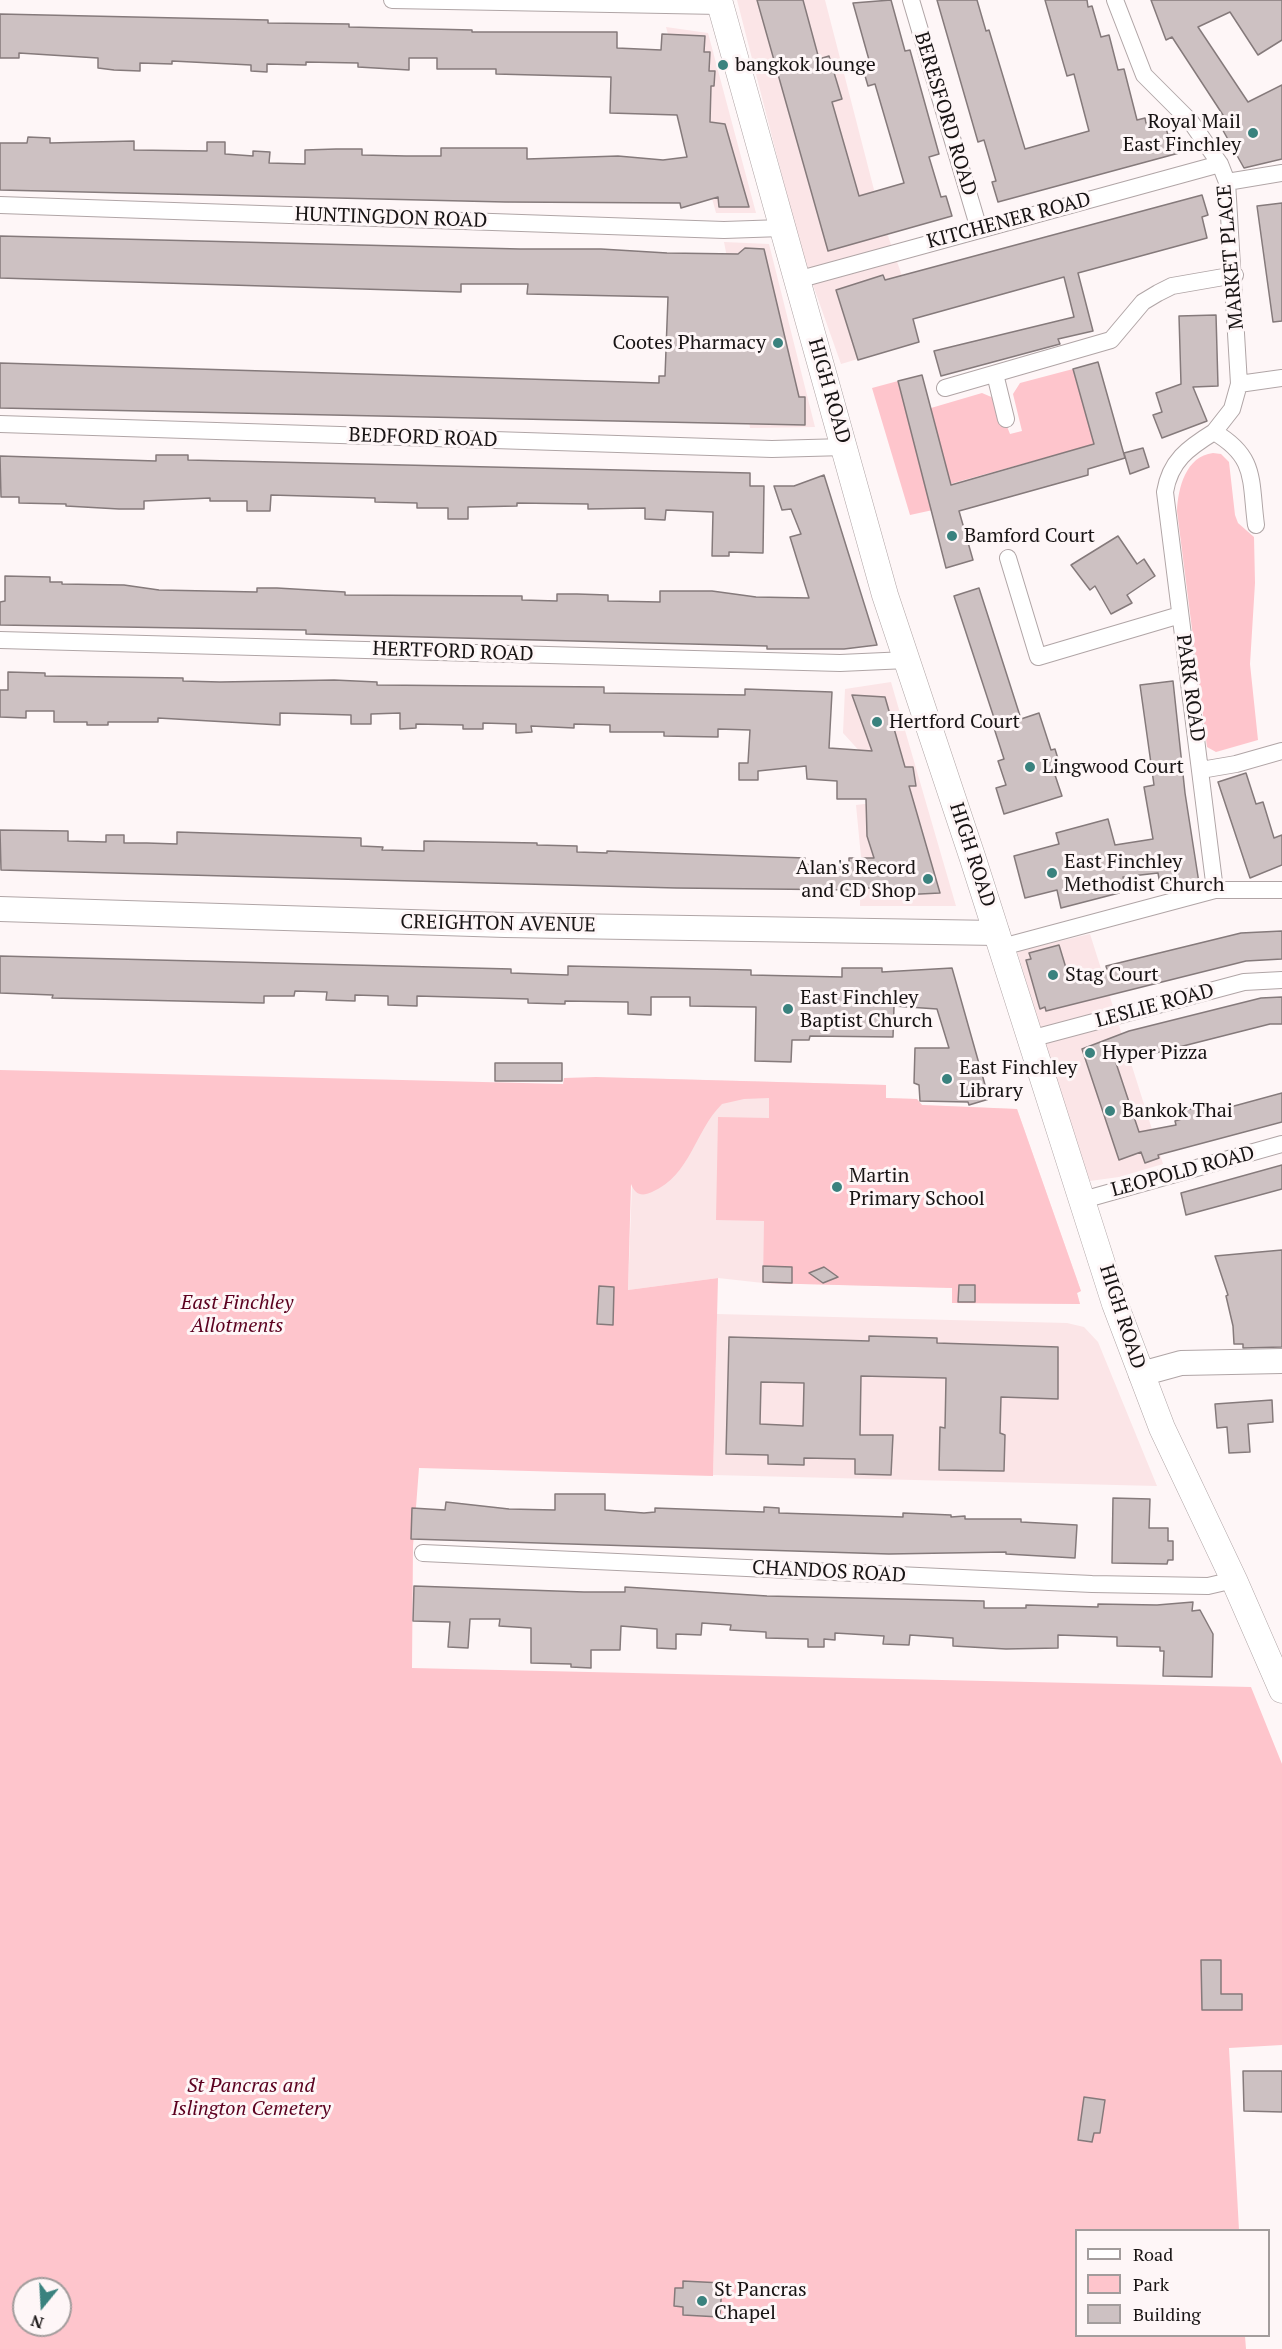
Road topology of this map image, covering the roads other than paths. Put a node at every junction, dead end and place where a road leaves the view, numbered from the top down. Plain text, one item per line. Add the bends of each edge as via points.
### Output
1 (392, 0) edge
2 (911, 0) edge
3 (1115, 0) edge
4 (720, 3) edge
5 (1220, 164) junction
6 (1282, 173) edge
7 (1227, 182) junction
8 (0, 205) edge
9 (782, 228) junction
10 (979, 229) junction
11 (1235, 275) junction
12 (797, 280) junction
13 (995, 374) junction
14 (1282, 378) edge
15 (1239, 384) junction
16 (945, 388) dead end
17 (1006, 419) dead end
18 (0, 424) edge
19 (1214, 432) junction
20 (845, 447) junction
21 (1256, 525) dead end
22 (1008, 558) dead end
23 (1180, 615) junction
24 (0, 640) edge
25 (907, 660) junction
26 (1282, 751) edge
27 (1201, 770) junction
28 (1215, 890) junction
29 (1282, 890) edge
30 (0, 909) edge
31 (1000, 940) junction
32 (1282, 980) edge
33 (1030, 1039) junction
34 (1282, 1144) edge
35 (1083, 1200) junction
36 (1282, 1361) edge
37 (1141, 1374) junction
38 (423, 1553) dead end
39 (1234, 1580) junction
40 (1282, 1690) edge

1 - 4 street
2 - 10 street, BERESFORD ROAD
3 - 5 street, MARKET PLACE via 1144,75 1191,122
4 - 9 main road, HIGH ROAD
5 - 7 street, MARKET PLACE
5 - 10 street, KITCHENER ROAD
6 - 7 street
7 - 11 street, MARKET PLACE
8 - 9 street, HUNTINGDON ROAD via 712,229
9 - 12 main road, HIGH ROAD
10 - 12 street, KITCHENER ROAD
11 - 13 street via 1172,286 1143,302 1112,340
11 - 15 street, MARKET PLACE
12 - 20 main road, HIGH ROAD
13 - 16 street
13 - 17 street
14 - 15 street
15 - 19 street, MARKET PLACE via 1232,409
18 - 20 street, BEDFORD ROAD via 772,449
19 - 21 street via 1232,442 1246,459
19 - 23 street, PARK ROAD via 1192,445 1176,461 1165,492
20 - 25 main road, HIGH ROAD
22 - 23 street via 1038,657
23 - 27 street, PARK ROAD
24 - 25 street, HERTFORD ROAD via 840,663
25 - 31 main road, HIGH ROAD
26 - 27 street
27 - 28 street, PARK ROAD
28 - 29 street
28 - 31 street
30 - 31 street, CREIGHTON AVENUE
31 - 33 main road, HIGH ROAD
32 - 33 street, LESLIE ROAD via 1244,982
33 - 35 main road, HIGH ROAD
34 - 35 street, LEOPOLD ROAD
35 - 37 main road, HIGH ROAD
36 - 37 street via 1180,1363
37 - 39 main road, HIGH ROAD via 1186,1482
38 - 39 street, CHANDOS ROAD via 1092,1584 1208,1586
39 - 40 main road, HIGH ROAD

